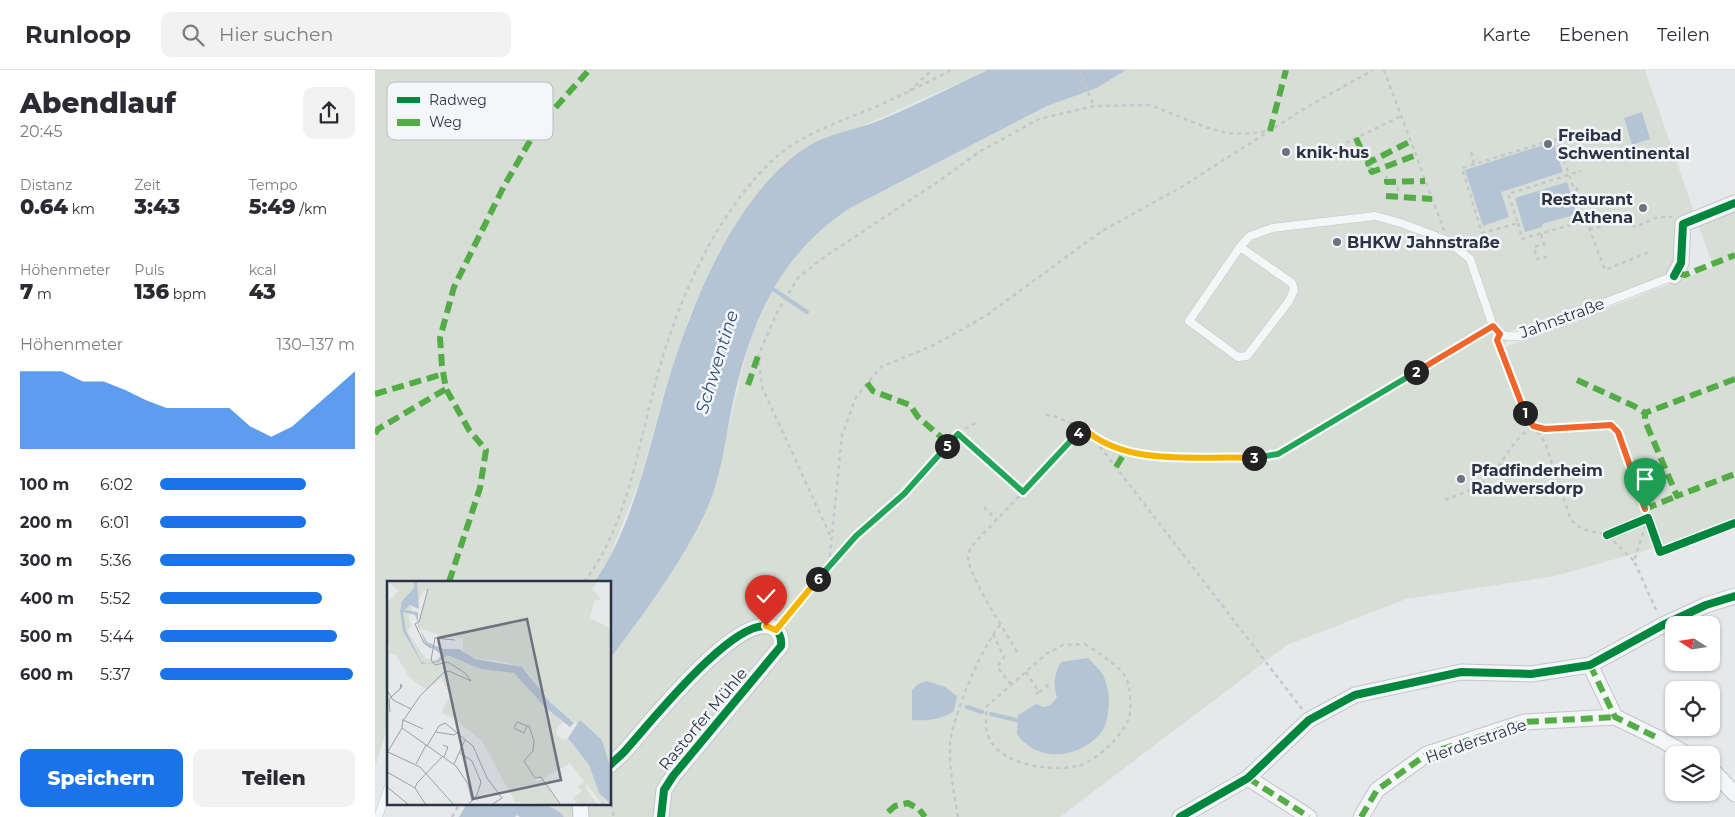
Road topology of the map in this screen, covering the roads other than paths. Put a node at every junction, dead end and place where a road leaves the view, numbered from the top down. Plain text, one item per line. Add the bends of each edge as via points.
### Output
1 (1735, 203) edge
2 (1240, 247) junction
3 (1674, 276) joint
4 (1735, 596) edge
5 (1590, 665) junction
6 (1615, 717) junction
7 (1673, 746) edge
8 (611, 764) edge
9 (1248, 778) junction
10 (1720, 778) edge
11 (387, 792) edge
12 (1735, 794) edge
13 (580, 804) edge
14 (378, 817) edge
15 (581, 817) edge
16 (661, 817) edge
17 (1179, 817) edge
18 (1309, 817) edge
19 (1361, 817) edge

1 - 3 street, Jahnstraße via 1683,224 1681,263
2 - 2 lane via 1292,283 1294,290 1277,317 1243,357 1233,355 1189,322
2 - 3 lane, Jahnstraße via 1250,236 1272,228 1375,216 1447,241 1470,259 1493,326 1500,334 1511,337
4 - 5 street via 1663,625
5 - 6 street
5 - 9 street via 1531,674 1461,672 1355,695 1309,720
6 - 7 street
6 - 19 street, Herderstraße via 1523,722 1427,754 1377,790
8 - 16 street, Rastorfer Mühle via 707,659 752,628 766,626 776,630 781,636 781,646 673,776 664,790
9 - 17 street
9 - 18 street
10 - 12 street
11 - 14 lane
13 - 15 street

